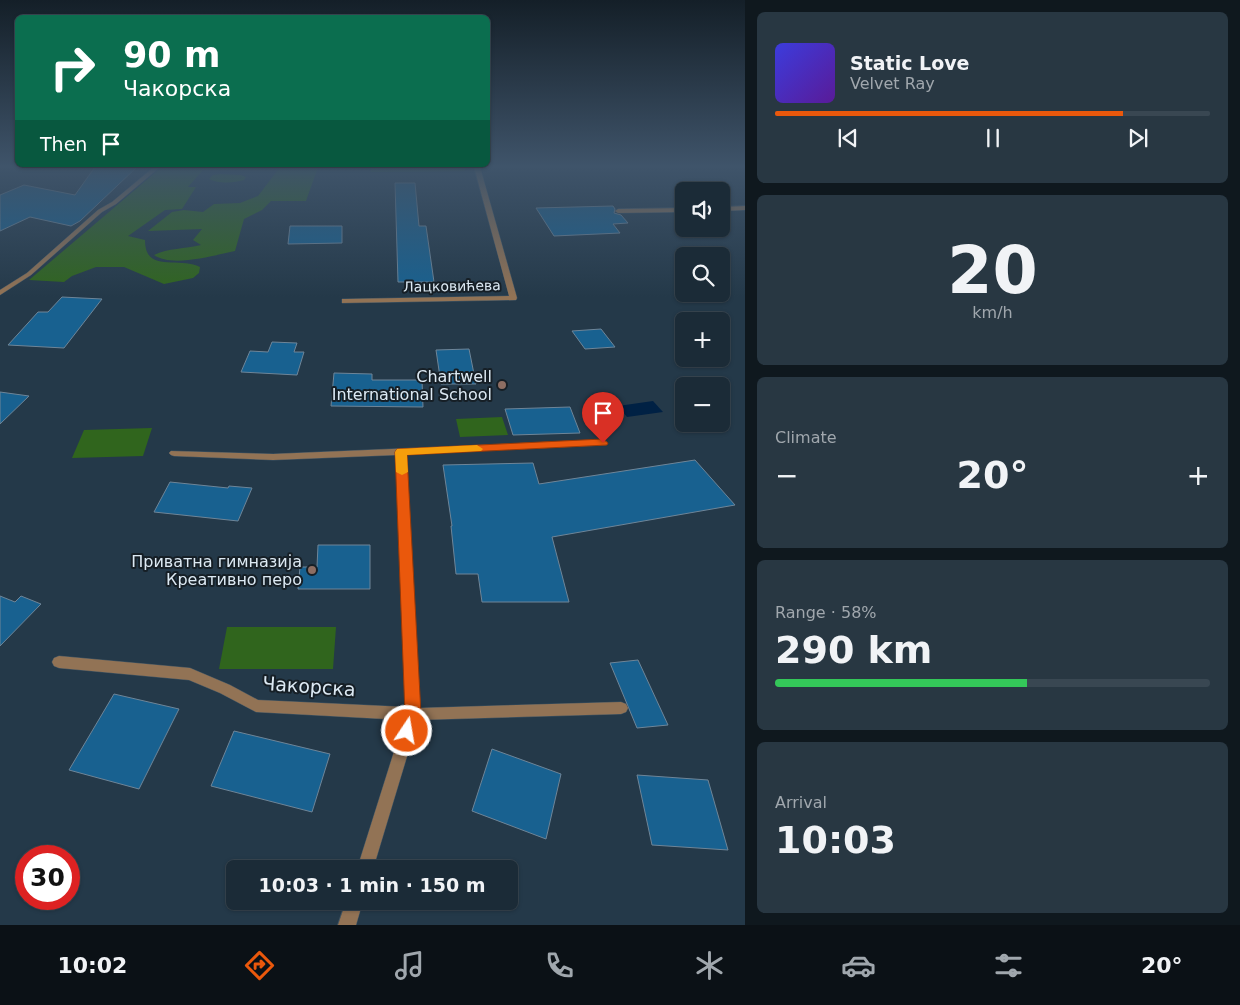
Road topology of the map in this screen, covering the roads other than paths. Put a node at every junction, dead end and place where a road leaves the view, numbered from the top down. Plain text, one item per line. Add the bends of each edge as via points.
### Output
1 (101, 210) edge
2 (489, 210) edge
3 (673, 210) edge
4 (618, 211) dead end
5 (0, 293) edge
6 (345, 301) dead end
7 (603, 443) dead end
8 (401, 452) junction
9 (174, 453) dead end
10 (59, 662) dead end
11 (621, 708) dead end
12 (413, 714) junction
13 (368, 860) edge
14 (352, 910) edge
15 (347, 925) edge

1 - 5 street via 29,274
2 - 6 street, Лацковићева via 513,298
3 - 4 street
7 - 8 street
8 - 9 street via 273,457
8 - 12 street
10 - 12 street, Чакорска via 190,674 256,706
11 - 12 street, Чакорска
12 - 13 street
14 - 15 street

